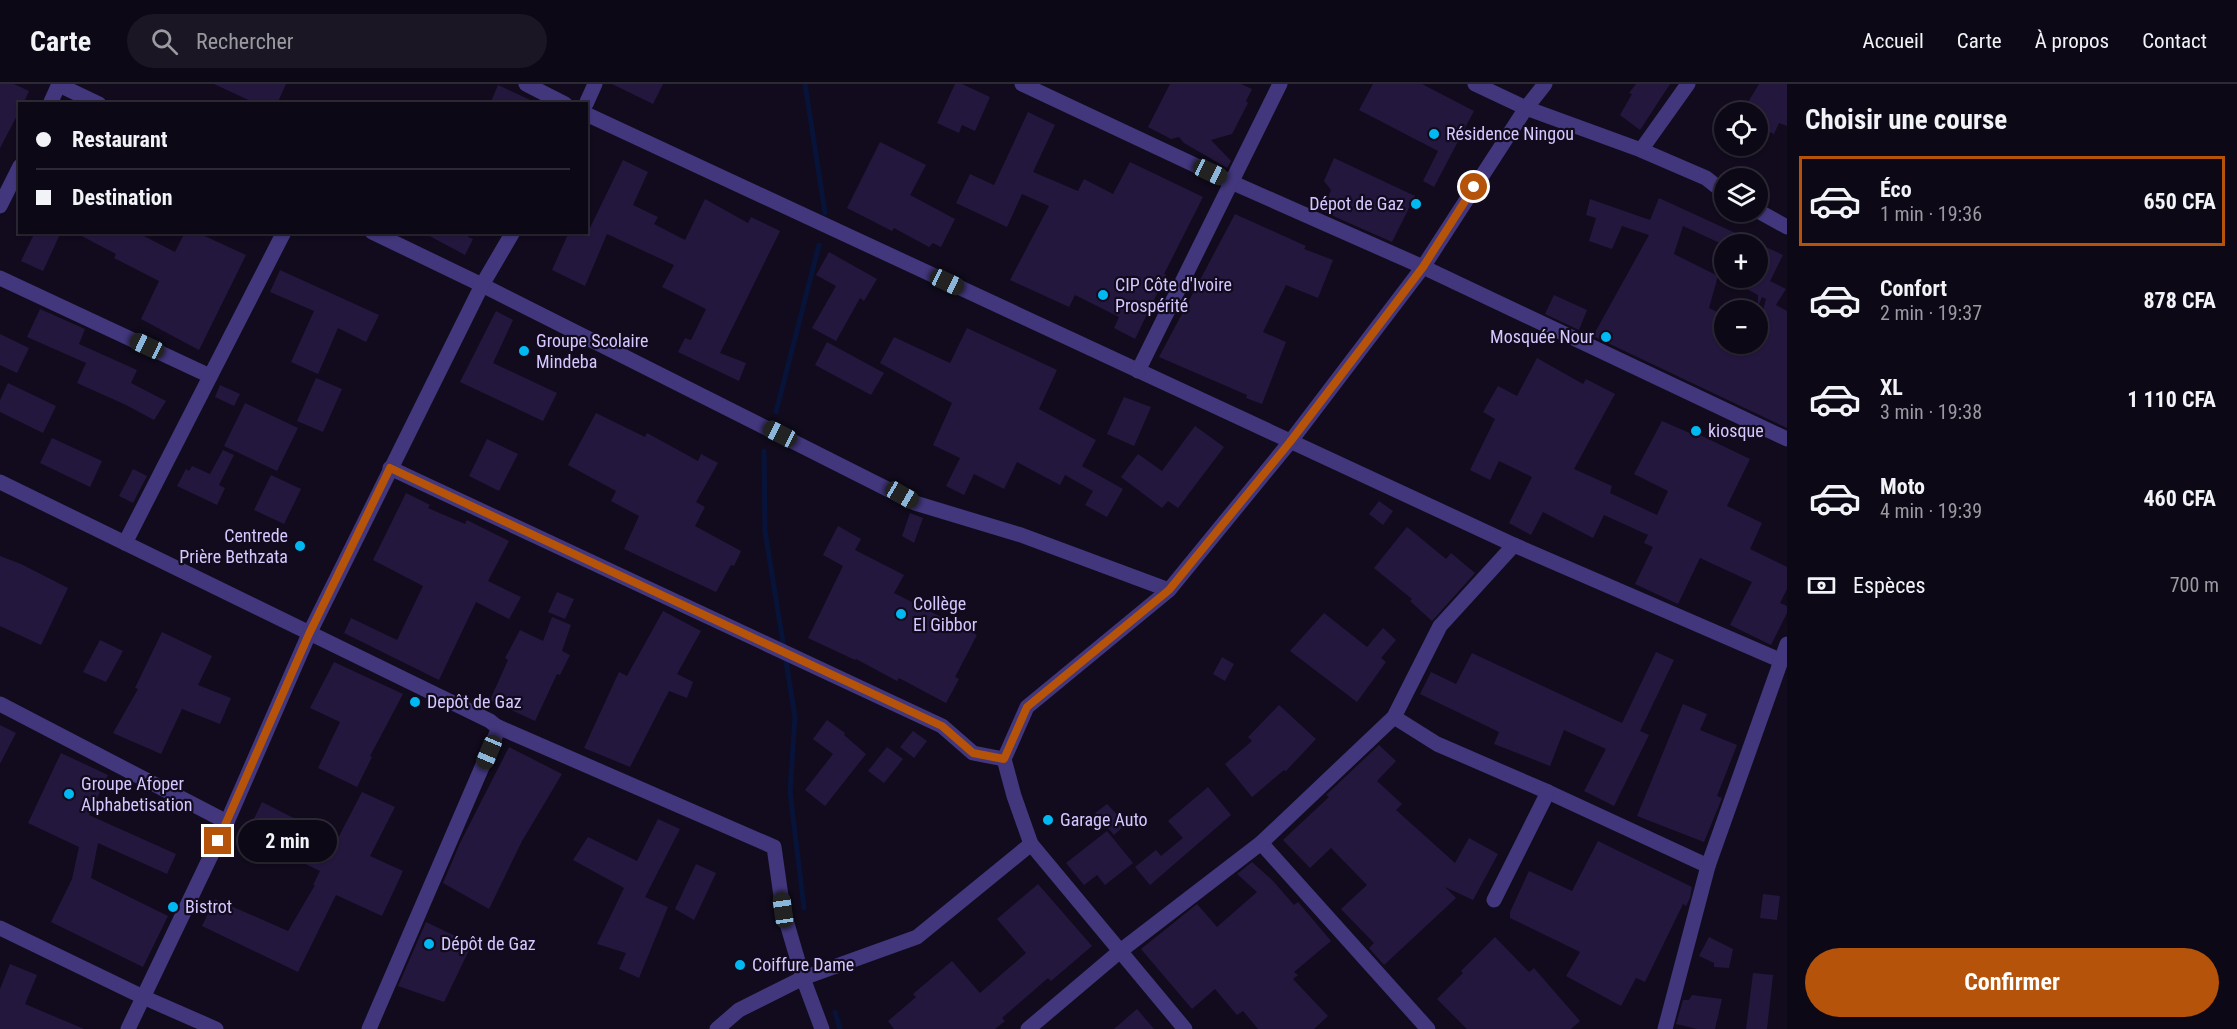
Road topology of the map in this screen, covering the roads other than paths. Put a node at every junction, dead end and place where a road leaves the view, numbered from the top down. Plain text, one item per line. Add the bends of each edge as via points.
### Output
1 (59, 84) edge
2 (526, 84) edge
3 (595, 84) edge
4 (1022, 84) edge
5 (1280, 84) edge
6 (1475, 84) edge
7 (1545, 84) edge
8 (1688, 84) edge
9 (51, 102) edge
10 (95, 102) edge
11 (561, 102) edge
12 (587, 102) edge
13 (1526, 108) junction
14 (588, 115) edge
15 (1641, 150) junction
16 (18, 170) edge
17 (1231, 182) junction
18 (1714, 184) edge
19 (0, 206) edge
20 (1768, 217) edge
21 (1787, 227) edge
22 (283, 234) edge
23 (376, 234) edge
24 (512, 234) edge
25 (1423, 267) junction
26 (0, 278) edge
27 (482, 285) junction
28 (1138, 371) junction
29 (210, 376) junction
30 (1787, 439) edge
31 (1290, 442) junction
32 (390, 468) junction
33 (0, 482) edge
34 (125, 543) junction
35 (1514, 545) junction
36 (1169, 590) junction
37 (309, 634) junction
38 (1787, 645) edge
39 (1782, 661) junction
40 (0, 704) edge
41 (1394, 717) junction
42 (496, 726) junction
43 (1004, 759) junction
44 (1548, 792) junction
45 (227, 822) junction
46 (1261, 843) junction
47 (1031, 844) junction
48 (1708, 866) junction
49 (1494, 900) dead end
50 (0, 928) edge
51 (1119, 952) junction
52 (803, 978) junction
53 (143, 998) junction
54 (128, 1029) edge
55 (216, 1029) edge
56 (369, 1029) edge
57 (717, 1029) edge
58 (822, 1029) edge
59 (1028, 1029) edge
60 (1185, 1029) edge
61 (1428, 1029) edge
62 (1665, 1029) edge

1 - 9 street
1 - 10 street
2 - 11 street
3 - 12 street
4 - 17 street
5 - 17 street
6 - 13 street
7 - 13 street
8 - 15 street
13 - 15 street
13 - 25 street
14 - 28 street
15 - 18 street
16 - 19 street
17 - 25 street
17 - 28 street
20 - 21 street
22 - 29 street
23 - 27 street
24 - 27 street
25 - 30 street
25 - 31 street
26 - 29 street
27 - 32 street
27 - 36 street via 915,503 1021,535
28 - 31 street
29 - 34 street
31 - 35 street
31 - 36 street
32 - 37 street
32 - 43 street via 942,726 973,753
33 - 34 street
34 - 37 street
35 - 39 street
35 - 41 street via 1440,626
36 - 43 street via 1027,707
37 - 42 street
37 - 45 street
38 - 39 street
39 - 48 street
40 - 45 street
41 - 44 street via 1437,744
41 - 46 street
42 - 52 street via 774,847 783,910
42 - 56 street via 498,730
43 - 47 street
44 - 48 street
44 - 49 street
45 - 53 street
46 - 51 street
46 - 61 street
47 - 51 street
47 - 52 street via 917,937
48 - 62 street
50 - 53 street
51 - 59 street
51 - 60 street
52 - 57 street via 739,1010
52 - 58 street
53 - 54 street
53 - 55 street

